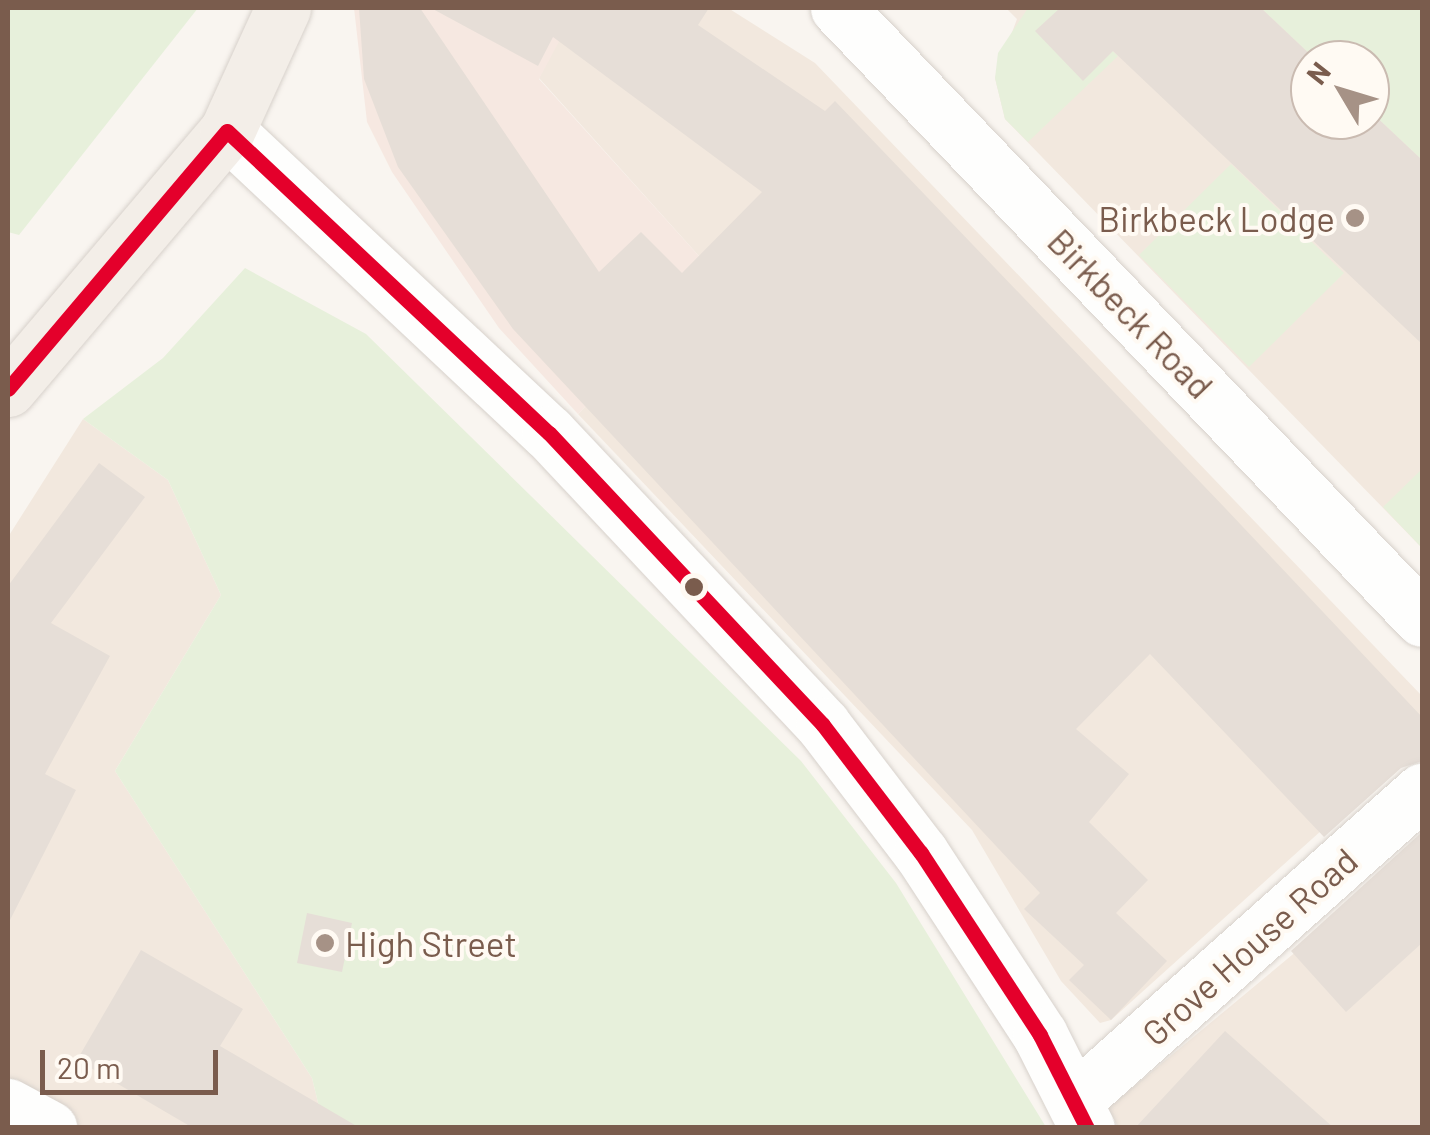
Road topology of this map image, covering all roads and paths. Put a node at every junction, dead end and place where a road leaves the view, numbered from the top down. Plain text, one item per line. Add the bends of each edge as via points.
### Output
1 (283, 8) edge
2 (838, 8) edge
3 (227, 131) junction
4 (8, 389) edge
5 (1422, 619) edge
6 (1422, 791) edge
7 (8, 1106) edge
8 (1081, 1114) edge
9 (49, 1128) edge

1 - 3 main road
2 - 5 street, Birkbeck Road
3 - 4 main road
3 - 8 street via 549,433 823,725 921,853
6 - 8 street, Grove House Road
7 - 9 street

